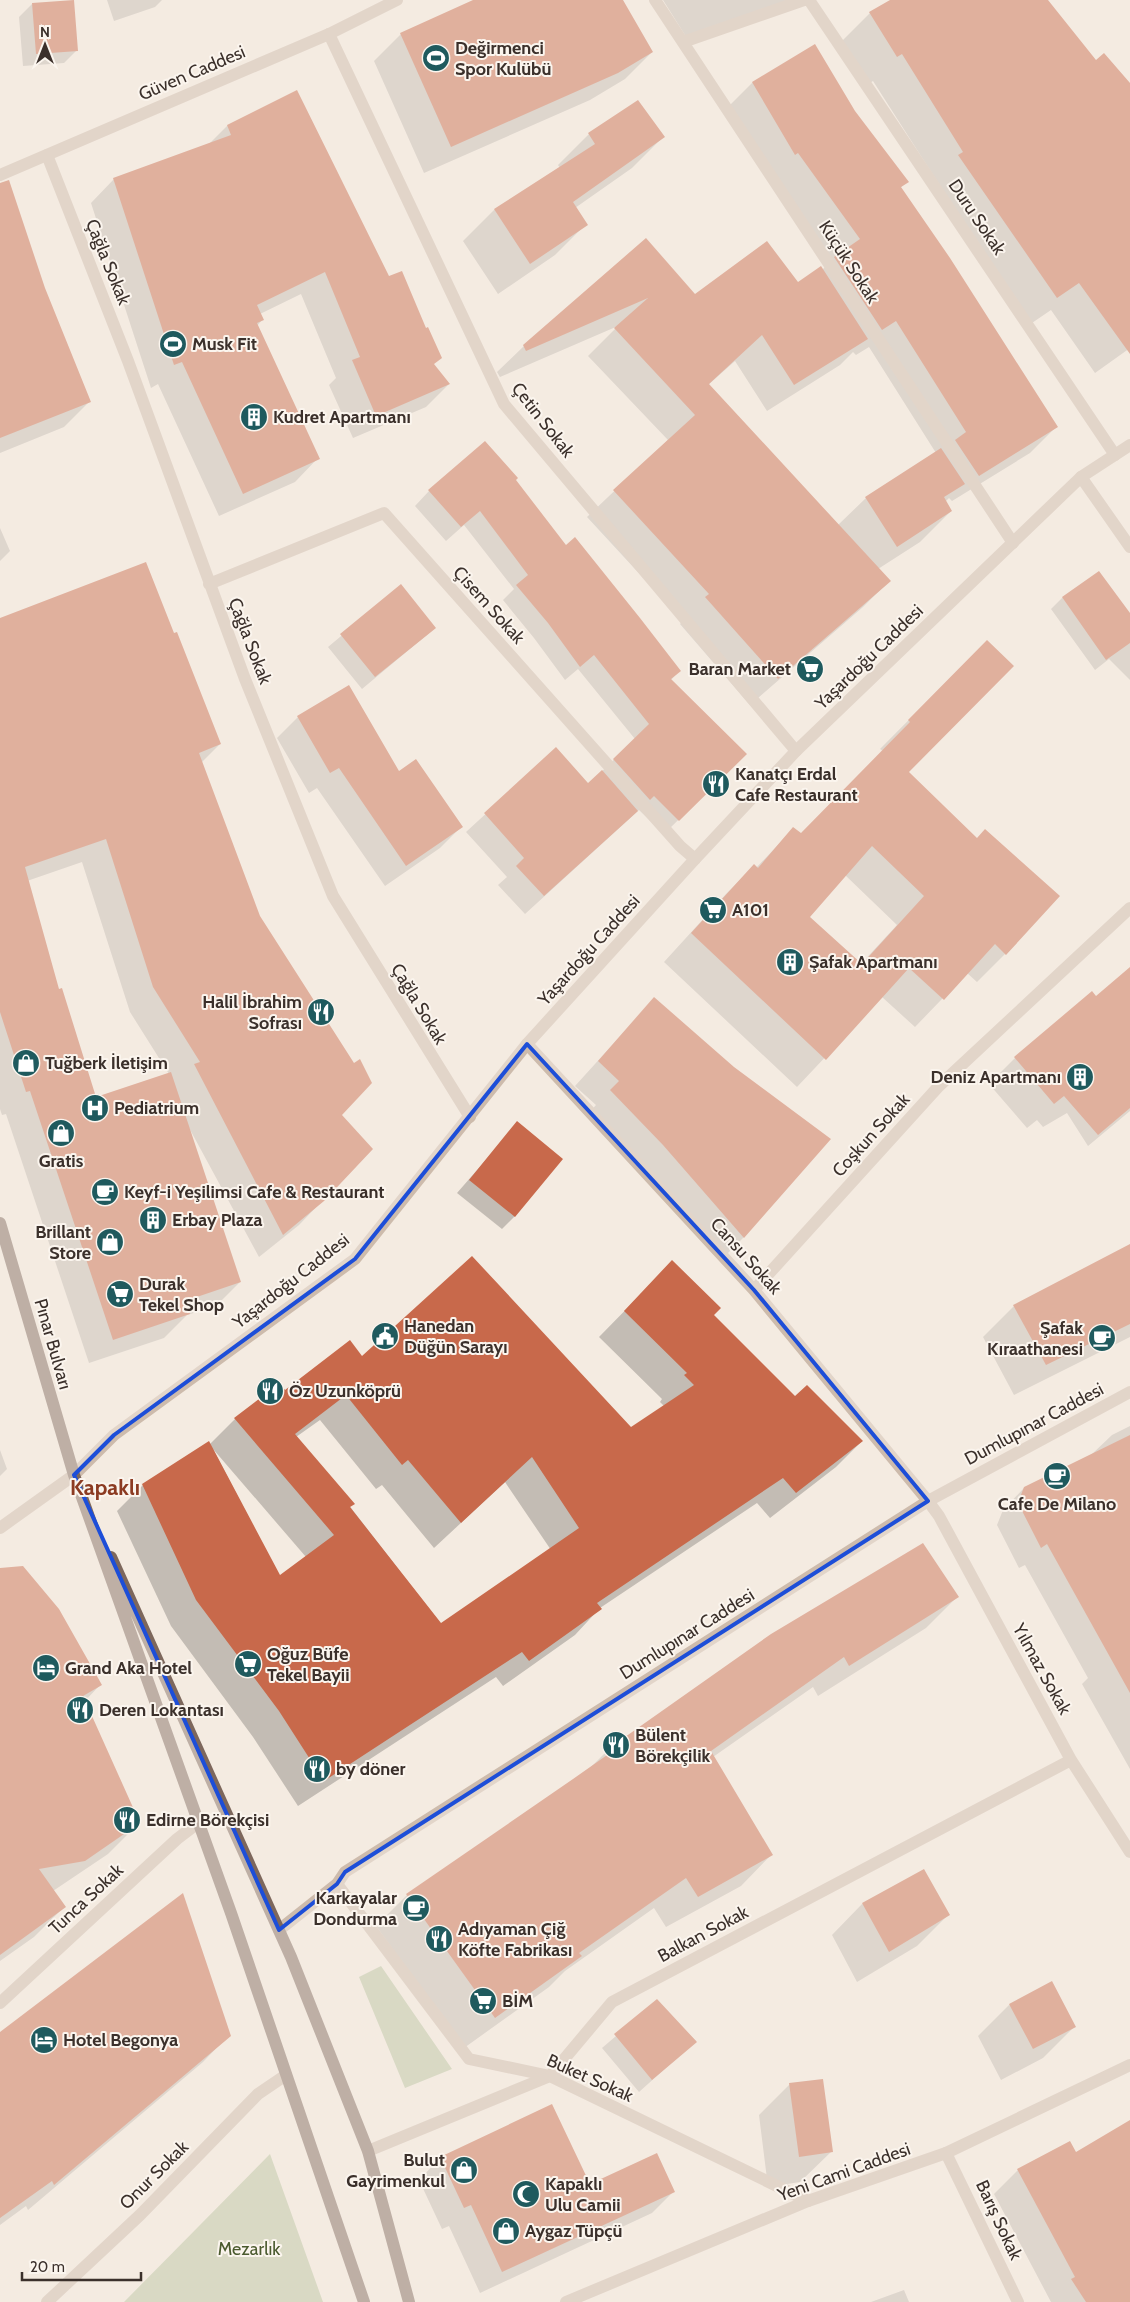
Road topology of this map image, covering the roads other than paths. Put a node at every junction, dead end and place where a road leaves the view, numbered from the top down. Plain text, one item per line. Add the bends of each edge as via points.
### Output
1 (397, 0) edge
2 (655, 0) edge
3 (804, 0) edge
4 (809, 0) edge
5 (329, 34) junction
6 (683, 42) junction
7 (47, 155) junction
8 (0, 175) edge
9 (1130, 444) edge
10 (1115, 455) junction
11 (1082, 477) junction
12 (1013, 543) junction
13 (1130, 547) edge
14 (209, 584) junction
15 (796, 751) junction
16 (695, 859) junction
17 (1130, 908) edge
18 (528, 1044) junction
19 (470, 1117) junction
20 (0, 1223) edge
21 (754, 1290) junction
22 (1130, 1392) edge
23 (74, 1475) junction
24 (928, 1501) junction
25 (0, 1528) edge
26 (1072, 1760) junction
27 (198, 1823) junction
28 (1130, 1852) edge
29 (337, 1884) junction
30 (279, 1930) junction
31 (0, 2003) edge
32 (1130, 2065) edge
33 (286, 2075) junction
34 (550, 2076) junction
35 (368, 2150) junction
36 (946, 2153) junction
37 (808, 2201) junction
38 (47, 2302) edge
39 (364, 2302) edge
40 (409, 2302) edge
41 (566, 2302) edge
42 (1018, 2302) edge

1 - 5 street, Güven Caddesi
2 - 6 street, Küçük Sokak
3 - 6 street
4 - 10 street, Duru Sokak
5 - 7 street, Güven Caddesi
5 - 15 street, Çetin Sokak via 504,404
6 - 12 street, Küçük Sokak
7 - 8 street, Güven Caddesi
7 - 14 street, Çağla Sokak via 128,362
9 - 10 street, Yaşardoğu Caddesi
10 - 11 street, Yaşardoğu Caddesi
11 - 12 street, Yaşardoğu Caddesi
11 - 13 street
12 - 15 street, Yaşardoğu Caddesi
14 - 16 street, Çisem Sokak via 384,514
14 - 19 street, Çağla Sokak via 333,896
15 - 16 street, Yaşardoğu Caddesi
16 - 18 street, Yaşardoğu Caddesi
17 - 21 street, Coşkun Sokak via 940,1086
18 - 19 street, Yaşardoğu Caddesi
18 - 21 street, Cansu Sokak
19 - 23 street, Yaşardoğu Caddesi via 355,1259 114,1436
20 - 23 main road, Pınar Bulvarı
21 - 24 street, Cansu Sokak
22 - 24 street, Dumlupınar Caddesi
23 - 25 street, Yaşardoğu Caddesi
23 - 27 main road
23 - 30 main road
24 - 26 street, Yılmaz Sokak
24 - 29 street, Dumlupınar Caddesi via 345,1872
26 - 28 street, Yılmaz Sokak
26 - 34 street, Balkan Sokak via 612,2002
27 - 31 street, Tunca Sokak
27 - 33 main road
29 - 30 street, Dumlupınar Caddesi
29 - 34 street, Buket Sokak via 469,2059
30 - 35 main road
32 - 36 street, Yeni Cami Caddesi
33 - 38 street, Onur Sokak via 258,2094 140,2215
33 - 39 main road
34 - 35 street, Balkan Sokak
34 - 37 street, Buket Sokak
35 - 40 main road
36 - 37 street, Yeni Cami Caddesi
36 - 42 street, Barış Sokak
37 - 41 street, Yeni Cami Caddesi

